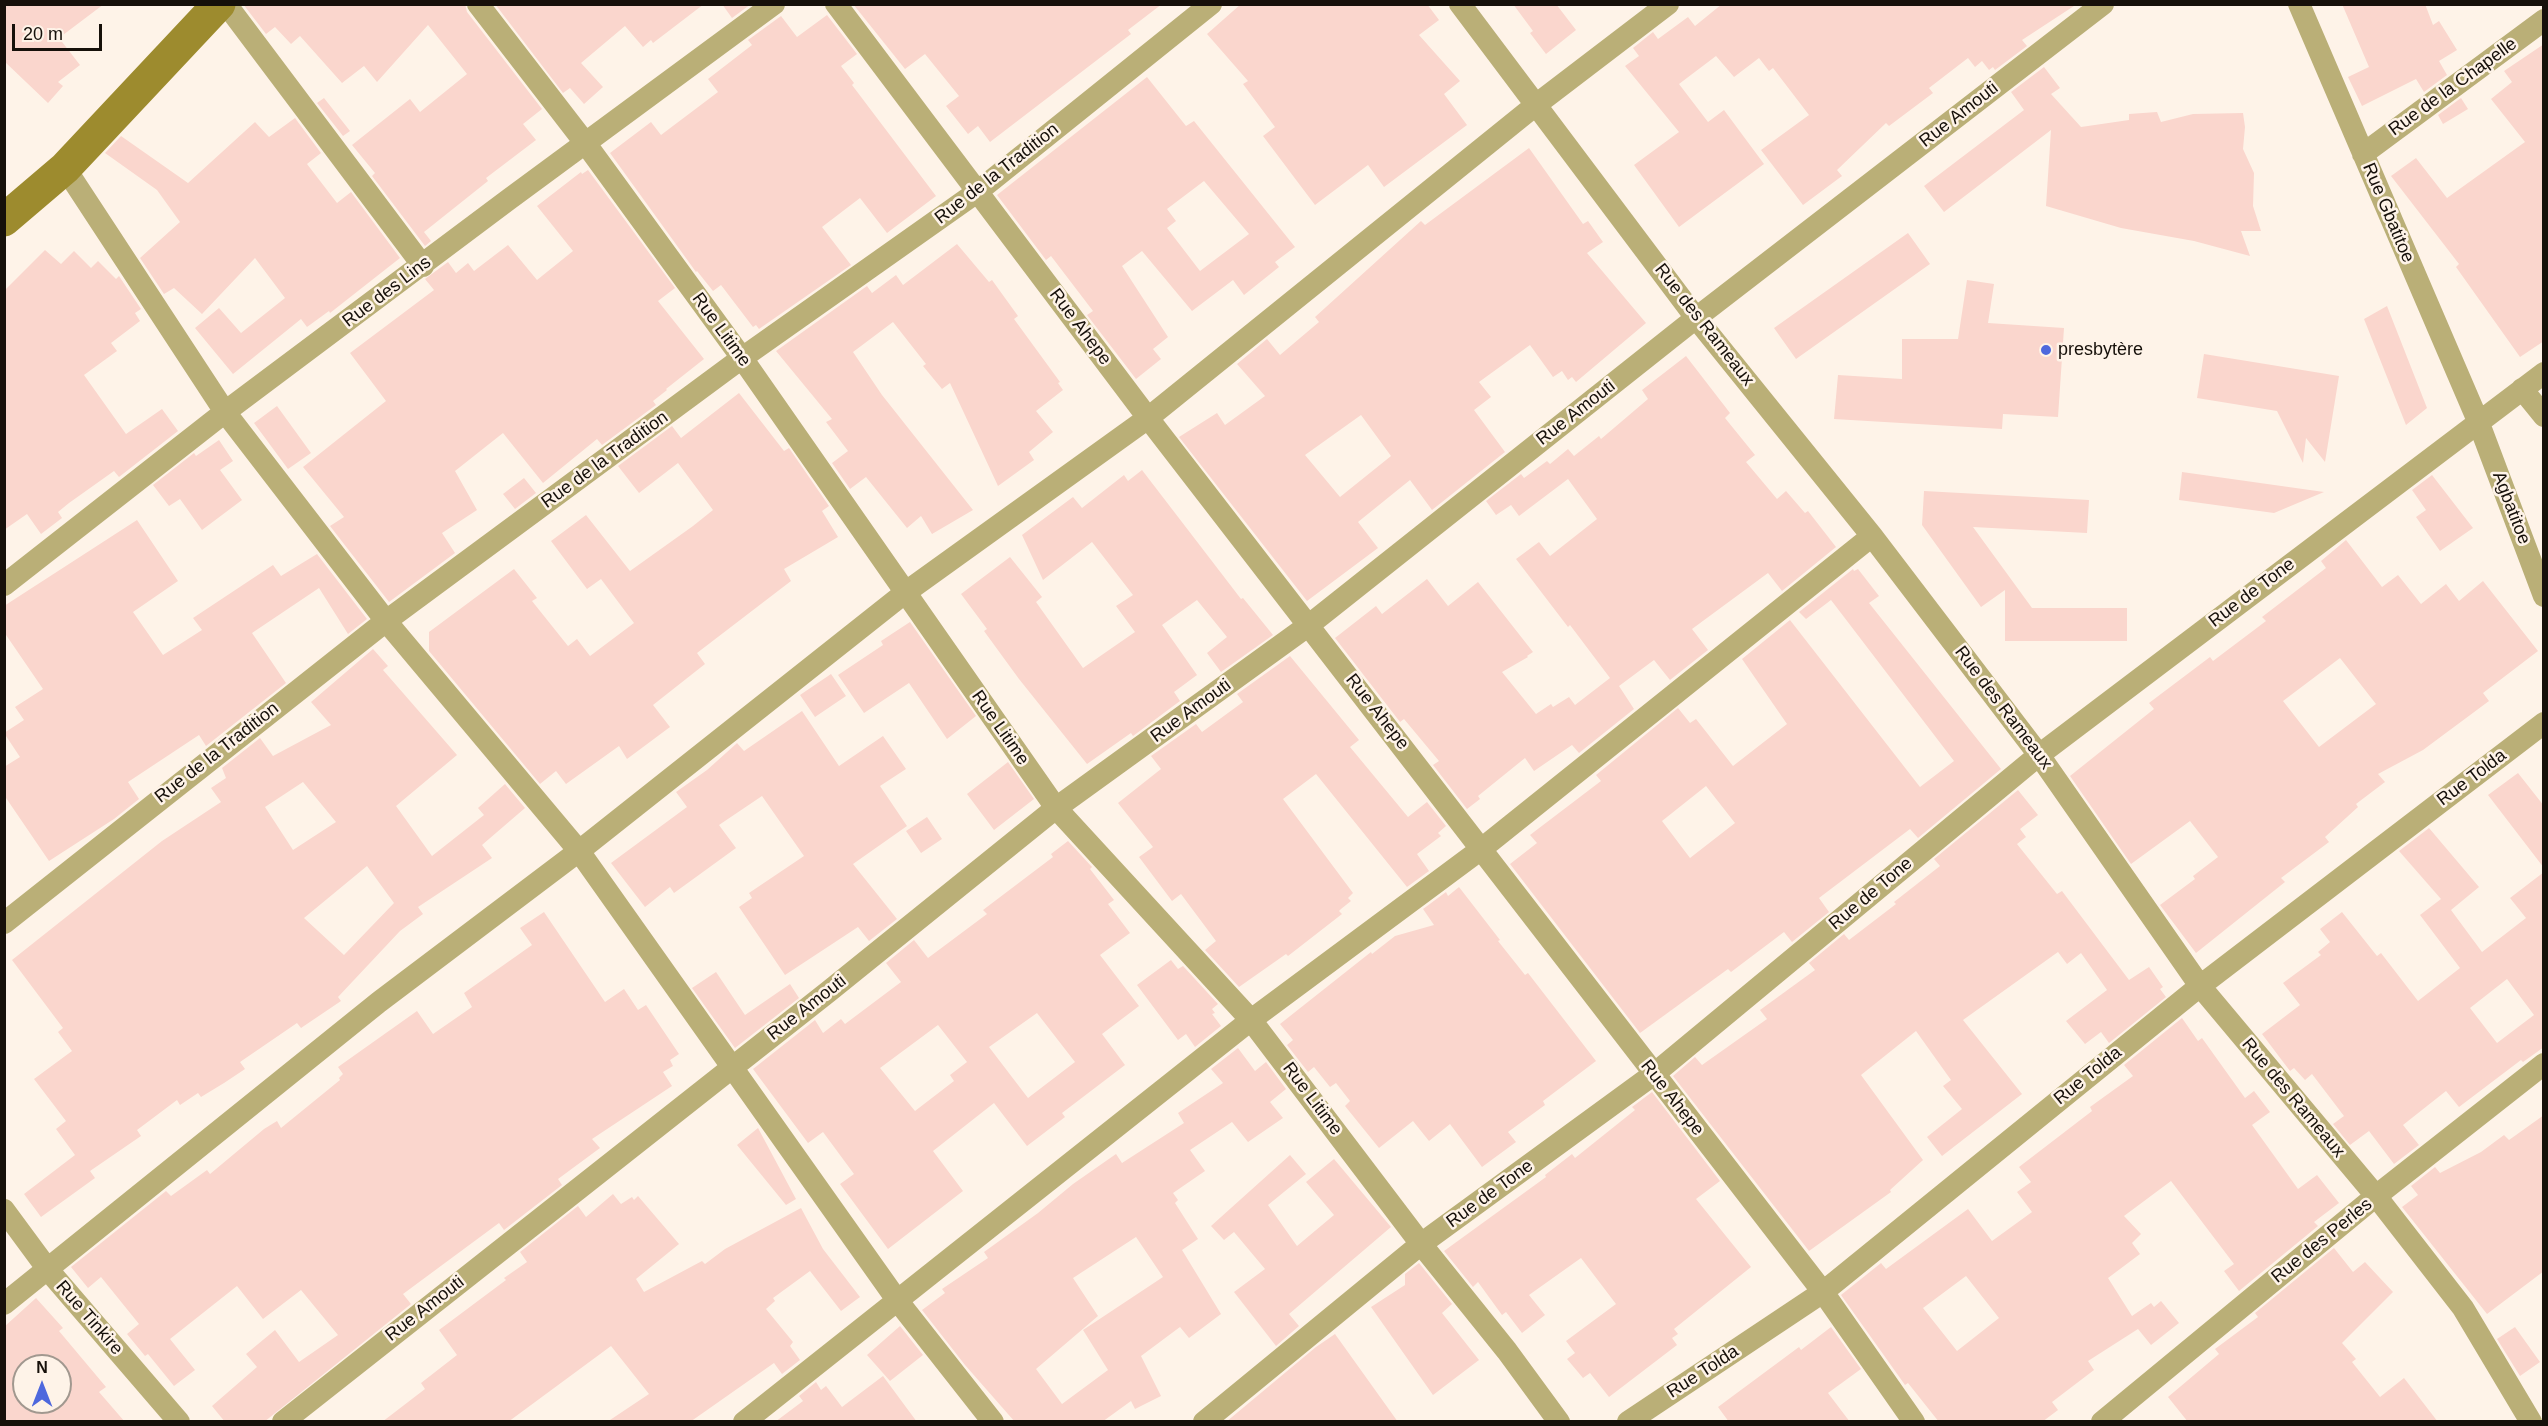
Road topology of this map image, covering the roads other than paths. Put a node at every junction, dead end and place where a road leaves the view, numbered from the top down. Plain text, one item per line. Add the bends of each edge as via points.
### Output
1 (219, 4) edge
2 (226, 4) edge
3 (478, 4) edge
4 (774, 4) edge
5 (836, 4) edge
6 (1211, 4) edge
7 (1460, 4) edge
8 (1668, 4) edge
9 (2299, 4) edge
10 (2096, 6) edge
11 (2544, 20) edge
12 (1537, 104) junction
13 (586, 144) junction
14 (2363, 154) junction
15 (65, 168) junction
16 (977, 192) junction
17 (4, 220) edge
18 (423, 266) junction
19 (1696, 318) junction
20 (742, 358) junction
21 (2544, 373) edge
22 (2522, 389) junction
23 (225, 412) junction
24 (2544, 416) edge
25 (1148, 418) junction
26 (2478, 421) junction
27 (1872, 536) junction
28 (4, 585) edge
29 (906, 592) junction
30 (2544, 596) edge
31 (386, 621) junction
32 (1309, 625) junction
33 (2544, 723) edge
34 (2039, 755) junction
35 (1056, 808) junction
36 (1480, 850) junction
37 (579, 851) junction
38 (4, 923) edge
39 (2200, 986) junction
40 (1251, 1020) junction
41 (2544, 1065) edge
42 (732, 1066) junction
43 (1654, 1074) junction
44 (2376, 1196) junction
45 (4, 1210) edge
46 (1421, 1244) junction
47 (49, 1271) junction
48 (1823, 1292) junction
49 (897, 1300) junction
50 (4, 1304) edge
51 (2544, 1417) edge
52 (178, 1422) edge
53 (283, 1422) edge
54 (744, 1422) edge
55 (993, 1422) edge
56 (1204, 1422) edge
57 (1558, 1422) edge
58 (1628, 1422) edge
59 (1914, 1422) edge
60 (2102, 1422) edge
61 (2531, 1422) edge
62 (2538, 1422) edge

1 - 15 street
2 - 18 street
3 - 13 street, Rue Litime
4 - 13 street, Rue des Lins
5 - 16 street, Rue Ahepe
6 - 16 street, Rue de la Tradition
7 - 12 street, Rue des Rameaux
8 - 12 street
9 - 14 street, Rue Gbatitoe
10 - 19 street, Rue Amouti
11 - 14 street, Rue de la Chapelle
12 - 19 street, Rue des Rameaux
12 - 25 street
13 - 18 street, Rue des Lins
13 - 20 street, Rue Litime
14 - 26 street, Rue Gbatitoe
15 - 17 street
15 - 23 street
16 - 20 street, Rue de la Tradition
16 - 25 street, Rue Ahepe
18 - 23 street, Rue des Lins
19 - 27 street, Rue des Rameaux
19 - 32 street, Rue Amouti
20 - 29 street, Rue Litime
20 - 31 street, Rue de la Tradition
21 - 22 street, Rue de Tone
22 - 24 street
22 - 26 street, Rue de Tone
23 - 28 street, Rue des Lins
23 - 31 street
25 - 29 street
25 - 32 street, Rue Ahepe
26 - 30 street, Agbatitoe
26 - 34 street, Rue de Tone
27 - 34 street, Rue des Rameaux
27 - 36 street
29 - 35 street, Rue Litime
29 - 37 street
31 - 37 street
31 - 38 street, Rue de la Tradition
32 - 35 street, Rue Amouti
32 - 36 street, Rue Ahepe
33 - 39 street, Rue Tolda
34 - 39 street, Rue des Rameaux
34 - 43 street, Rue de Tone
35 - 40 street, Rue Litime
35 - 42 street, Rue Amouti
36 - 40 street
36 - 43 street, Rue Ahepe
37 - 42 street
37 - 47 street via 379,1002
39 - 44 street, Rue des Rameaux
39 - 48 street, Rue Tolda
40 - 46 street, Rue Litime
40 - 49 street
41 - 44 street, Rue des Perles
42 - 49 street
42 - 53 street, Rue Amouti
43 - 46 street, Rue de Tone
43 - 48 street, Rue Ahepe
44 - 60 street, Rue des Perles
44 - 61 street, Rue des Rameaux via 2463,1308
45 - 47 street, Rue Tinkire
46 - 56 street, Rue de Tone
46 - 57 street, Rue Litime
47 - 50 street
47 - 52 street, Rue Tinkire
48 - 58 street, Rue Tolda
48 - 59 street, Rue Ahepe
49 - 54 street
49 - 55 street
51 - 62 street

